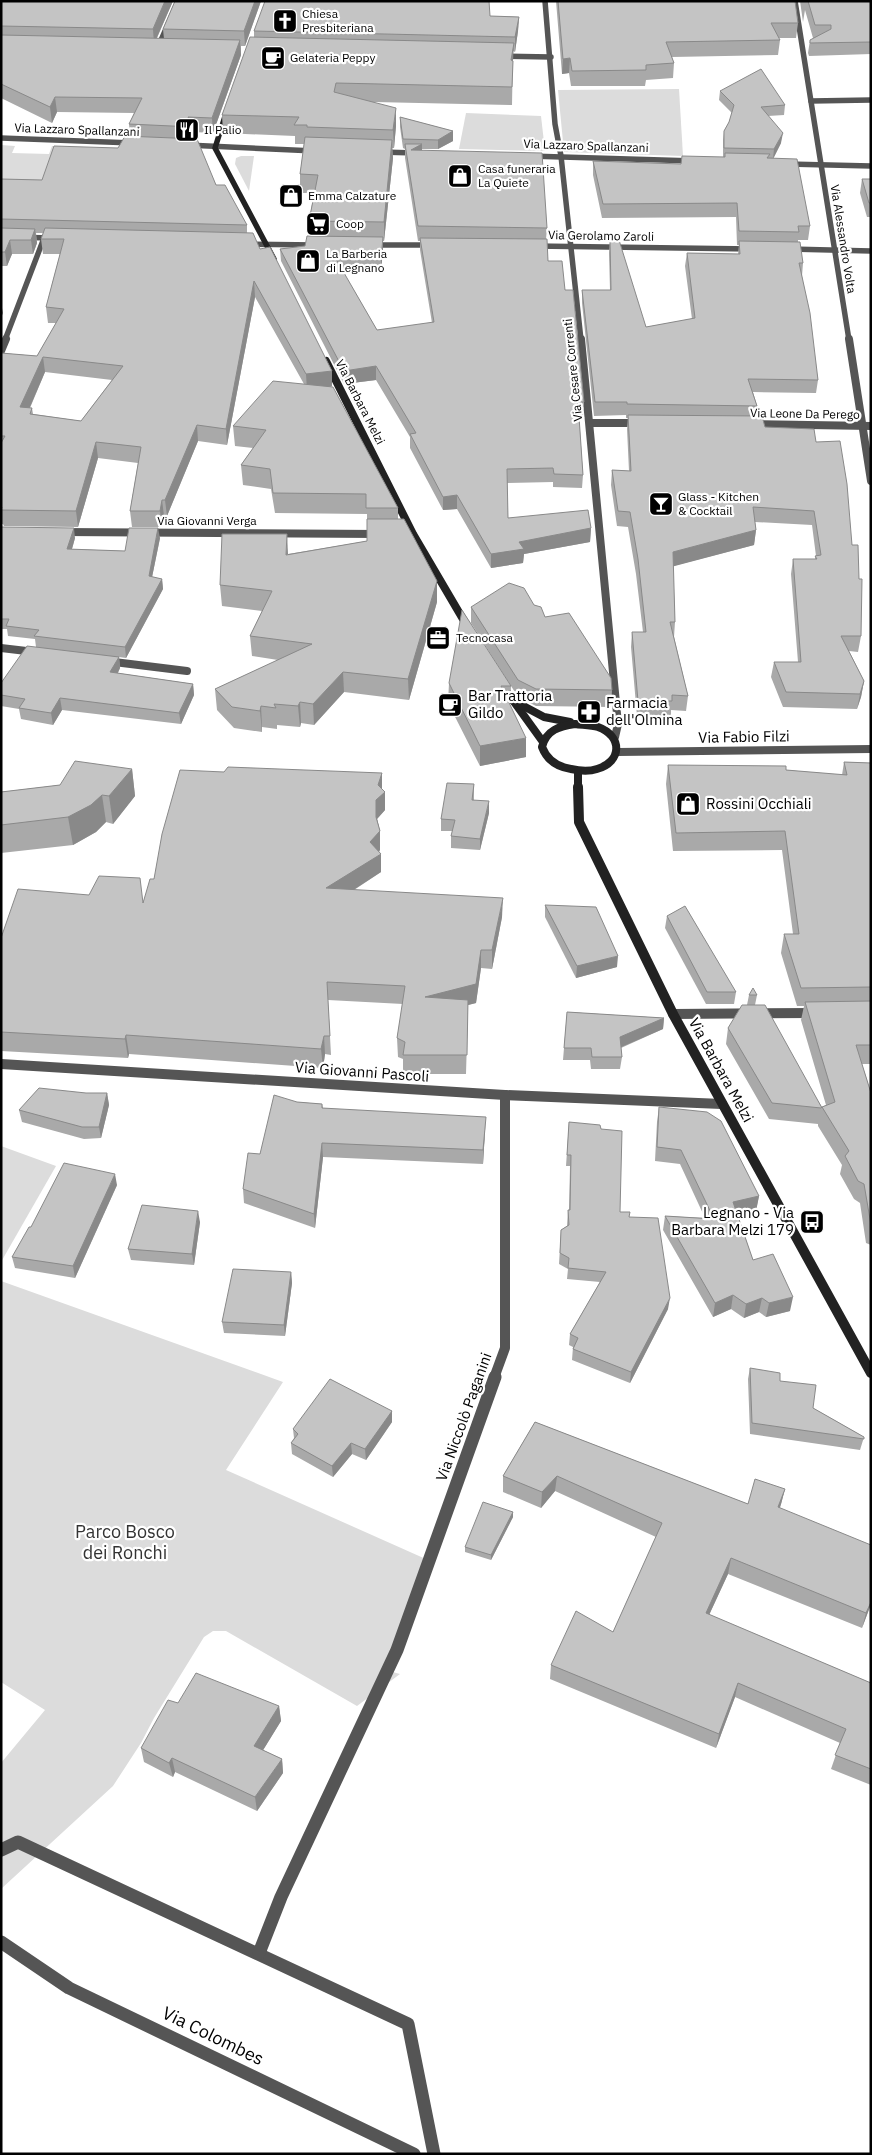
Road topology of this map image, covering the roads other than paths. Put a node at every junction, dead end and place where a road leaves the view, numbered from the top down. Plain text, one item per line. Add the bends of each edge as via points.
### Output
1 (178, 1) edge
2 (546, 1) edge
3 (795, 1) edge
4 (148, 47) edge
5 (158, 47) junction
6 (166, 48) edge
7 (492, 56) edge
8 (551, 58) junction
9 (230, 99) edge
10 (871, 100) edge
11 (810, 101) junction
12 (1, 138) edge
13 (136, 143) edge
14 (184, 145) edge
15 (215, 148) junction
16 (325, 151) edge
17 (374, 152) edge
18 (424, 153) edge
19 (522, 156) edge
20 (561, 156) junction
21 (704, 161) edge
22 (782, 164) edge
23 (820, 165) junction
24 (871, 166) edge
25 (1, 237) edge
26 (44, 238) junction
27 (63, 238) edge
28 (238, 244) edge
29 (267, 244) junction
30 (321, 245) edge
31 (360, 245) edge
32 (436, 245) edge
33 (522, 246) edge
34 (570, 246) junction
35 (755, 249) edge
36 (785, 249) edge
37 (834, 250) junction
38 (871, 250) edge
39 (276, 262) edge
40 (320, 350) edge
41 (1, 351) edge
42 (590, 423) junction
43 (648, 423) edge
44 (745, 424) edge
45 (861, 425) junction
46 (871, 426) edge
47 (871, 481) edge
48 (50, 532) edge
49 (393, 534) edge
50 (403, 534) edge
51 (413, 534) junction
52 (471, 632) edge
53 (1, 648) edge
54 (40, 653) edge
55 (99, 660) edge
56 (187, 671) dead end
57 (500, 682) edge
58 (510, 698) junction
59 (576, 724) junction
60 (615, 737) junction
61 (543, 742) junction
62 (871, 749) edge
63 (618, 752) junction
64 (578, 771) junction
65 (821, 1013) edge
66 (673, 1014) junction
67 (1, 1064) edge
68 (505, 1095) junction
69 (722, 1104) junction
70 (871, 1372) edge
71 (1, 1850) edge
72 (1, 1942) edge
73 (258, 1953) junction
74 (414, 2154) edge
75 (434, 2154) edge

1 - 5 street
2 - 8 street, Via Cesare Correnti
3 - 11 street, Via Alessandro Volta
4 - 5 street
5 - 6 street
7 - 8 street
8 - 20 street, Via Cesare Correnti via 555,124
9 - 15 street
10 - 11 street
11 - 23 street, Via Alessandro Volta
12 - 13 street, Via Lazzaro Spallanzani
14 - 15 street
15 - 16 street
15 - 29 street
17 - 18 street
19 - 20 street, Via Lazzaro Spallanzani
20 - 21 street, Via Lazzaro Spallanzani
20 - 34 street, Via Cesare Correnti
22 - 23 street
23 - 24 street
23 - 37 street, Via Alessandro Volta
25 - 26 street
26 - 27 street
26 - 41 street
28 - 29 street
29 - 30 street
29 - 39 street
31 - 32 street
33 - 34 street, Via Gerolamo Zaroli
34 - 35 street, Via Gerolamo Zaroli
34 - 42 street, Via Cesare Correnti
36 - 37 street
37 - 38 street
37 - 45 street, Via Alessandro Volta
40 - 51 street, Via Barbara Melzi
42 - 43 street
42 - 60 street, Via Cesare Correnti via 618,724
44 - 45 street, Via Leone Da Perego
45 - 46 street, Via Leone Da Perego
45 - 47 street, Via Alessandro Volta
48 - 49 street, Via Giovanni Verga
50 - 51 street
51 - 52 street, Via Barbara Melzi
53 - 54 street
55 - 56 street
57 - 58 street
58 - 59 street via 544,717
58 - 61 street
59 - 60 street via 598,726
59 - 61 street via 554,730
60 - 63 street
61 - 64 street via 543,751 550,760 558,766
62 - 63 street, Via Fabio Filzi
63 - 64 street via 609,764
64 - 66 street, Via Barbara Melzi via 579,822
65 - 66 street
66 - 69 street, Via Barbara Melzi
67 - 68 street, Via Giovanni Pascoli
68 - 69 street, Via Giovanni Pascoli
68 - 73 street, Via Niccolò Paganini via 505,1348 397,1650
69 - 70 street, Via Barbara Melzi
71 - 73 street via 18,1842
72 - 74 street, Via Colombes via 69,1988
73 - 75 street via 408,2024

